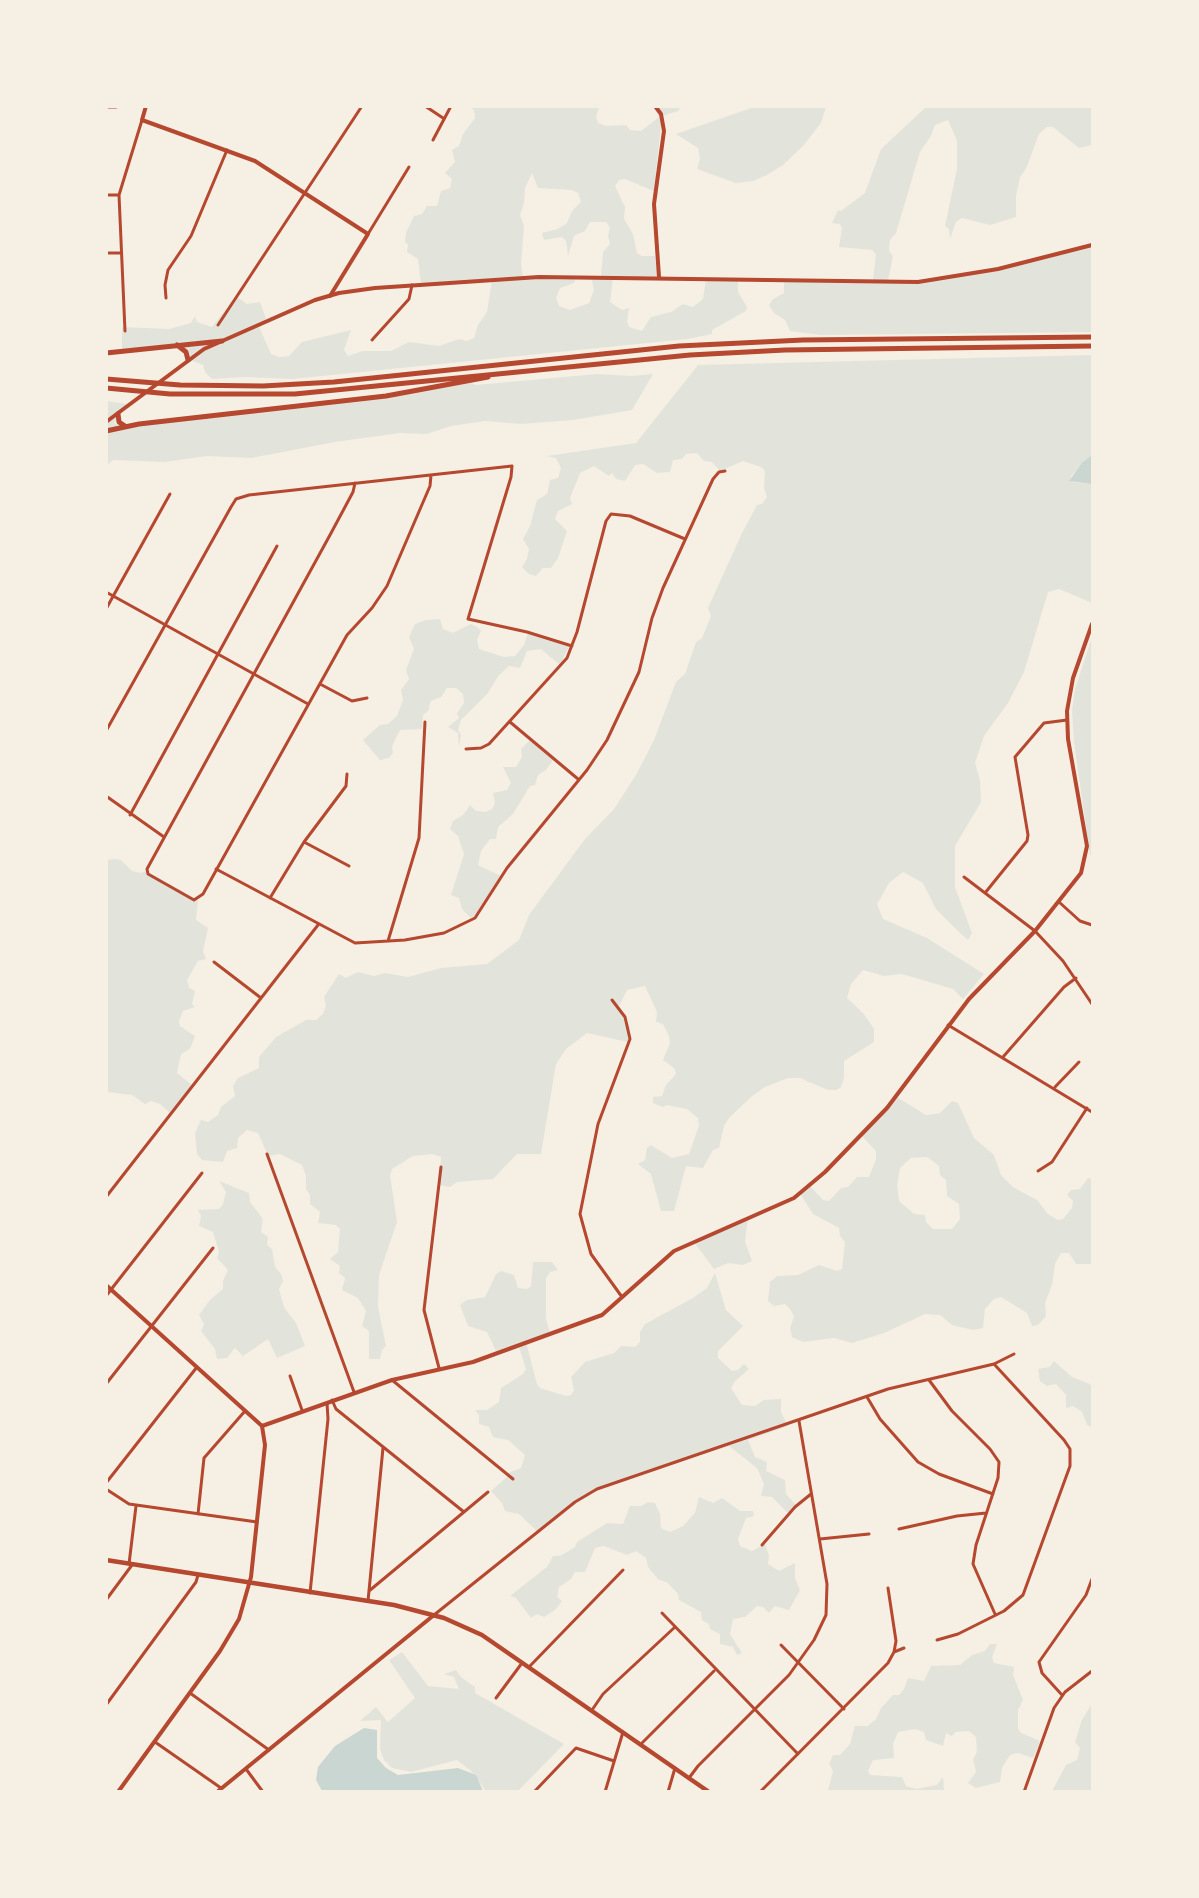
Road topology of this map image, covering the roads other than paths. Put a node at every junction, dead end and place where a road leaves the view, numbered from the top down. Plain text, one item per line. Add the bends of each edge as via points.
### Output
1 (146, 106) edge
2 (362, 106) edge
3 (425, 106) edge
4 (451, 106) edge
5 (655, 106) edge
6 (106, 107) edge
7 (116, 107) edge
8 (443, 118) junction
9 (142, 120) junction
10 (433, 140) dead end
11 (226, 150) junction
12 (409, 167) dead end
13 (306, 193) junction
14 (106, 195) edge
15 (119, 195) junction
16 (368, 234) junction
17 (1092, 244) edge
18 (106, 253) edge
19 (120, 253) junction
20 (658, 277) junction
21 (412, 285) junction
22 (330, 296) junction
23 (166, 298) dead end
24 (218, 325) dead end
25 (124, 331) dead end
26 (1092, 337) edge
27 (372, 339) dead end
28 (222, 341) junction
29 (177, 345) junction
30 (1092, 346) edge
31 (106, 353) edge
32 (188, 360) junction
33 (521, 370) junction
34 (106, 379) edge
35 (106, 388) edge
36 (118, 414) junction
37 (106, 422) edge
38 (125, 426) junction
39 (106, 431) edge
40 (725, 471) dead end
41 (431, 475) junction
42 (355, 483) junction
43 (170, 494) dead end
44 (685, 539) junction
45 (277, 546) dead end
46 (106, 592) edge
47 (114, 596) junction
48 (106, 609) edge
49 (1092, 624) edge
50 (165, 625) junction
51 (572, 646) junction
52 (218, 654) junction
53 (254, 674) junction
54 (320, 684) junction
55 (367, 698) dead end
56 (308, 704) junction
57 (1067, 720) junction
58 (425, 722) dead end
59 (510, 722) junction
60 (106, 731) edge
61 (466, 749) dead end
62 (347, 774) dead end
63 (578, 779) junction
64 (106, 796) edge
65 (130, 815) junction
66 (164, 837) junction
67 (304, 842) junction
68 (349, 866) dead end
69 (216, 869) junction
70 (964, 877) dead end
71 (985, 893) junction
72 (270, 898) junction
73 (1059, 902) junction
74 (318, 925) junction
75 (1092, 925) edge
76 (1035, 931) junction
77 (388, 941) junction
78 (214, 962) dead end
79 (1076, 978) junction
80 (261, 998) junction
81 (612, 1000) dead end
82 (1092, 1004) edge
83 (948, 1025) junction
84 (1003, 1057) junction
85 (1079, 1062) dead end
86 (1055, 1087) junction
87 (1087, 1108) junction
88 (1092, 1112) edge
89 (267, 1154) dead end
90 (441, 1167) dead end
91 (1038, 1171) dead end
92 (202, 1173) dead end
93 (106, 1197) edge
94 (213, 1248) dead end
95 (106, 1285) edge
96 (112, 1289) junction
97 (106, 1296) edge
98 (623, 1298) junction
99 (152, 1326) junction
100 (1014, 1354) dead end
101 (994, 1364) junction
102 (197, 1367) junction
103 (439, 1368) junction
104 (290, 1376) dead end
105 (392, 1380) junction
106 (929, 1380) junction
107 (106, 1384) edge
108 (354, 1392) junction
109 (867, 1397) junction
110 (332, 1400) junction
111 (327, 1402) junction
112 (302, 1410) junction
113 (245, 1411) junction
114 (799, 1421) junction
115 (262, 1426) junction
116 (383, 1447) junction
117 (513, 1479) dead end
118 (106, 1483) edge
119 (106, 1489) edge
120 (488, 1492) dead end
121 (811, 1494) junction
122 (993, 1494) junction
123 (136, 1505) junction
124 (464, 1512) junction
125 (986, 1513) junction
126 (198, 1514) junction
127 (257, 1522) junction
128 (899, 1529) dead end
129 (869, 1534) dead end
130 (819, 1539) junction
131 (762, 1545) dead end
132 (106, 1560) edge
133 (130, 1564) junction
134 (623, 1570) dead end
135 (198, 1575) junction
136 (1092, 1579) edge
137 (250, 1584) junction
138 (888, 1588) dead end
139 (369, 1591) junction
140 (310, 1593) junction
141 (106, 1600) edge
142 (368, 1601) junction
143 (662, 1613) dead end
144 (995, 1614) junction
145 (434, 1615) junction
146 (675, 1627) junction
147 (937, 1640) dead end
148 (781, 1645) dead end
149 (904, 1648) dead end
150 (894, 1652) junction
151 (522, 1662) junction
152 (798, 1664) junction
153 (529, 1667) junction
154 (714, 1670) junction
155 (1092, 1671) edge
156 (190, 1693) junction
157 (1062, 1695) junction
158 (496, 1698) dead end
159 (106, 1705) edge
160 (844, 1709) junction
161 (592, 1710) junction
162 (754, 1711) junction
163 (623, 1732) junction
164 (155, 1742) junction
165 (641, 1744) junction
166 (269, 1750) junction
167 (798, 1754) junction
168 (614, 1761) junction
169 (675, 1768) junction
170 (246, 1769) junction
171 (689, 1778) junction
172 (219, 1790) edge
173 (118, 1791) edge
174 (263, 1791) edge
175 (534, 1791) edge
176 (605, 1791) edge
177 (668, 1791) edge
178 (709, 1791) edge
179 (760, 1791) edge
180 (1024, 1791) edge

1 - 9 street
2 - 13 street
3 - 8 street
4 - 8 street
5 - 20 street via 664,130 654,204
6 - 7 street
8 - 10 street
9 - 11 street
9 - 15 street
11 - 13 street via 255,161
11 - 23 street via 191,237 168,270
12 - 16 street
13 - 16 street
13 - 24 street
14 - 15 street
15 - 19 street
16 - 22 street
17 - 20 street via 998,269 918,282
18 - 19 street
19 - 25 street
20 - 21 street via 539,277
21 - 22 street
21 - 27 street via 410,299
22 - 28 street
26 - 34 highway via 803,340 679,346 334,382 240,387
28 - 29 highway
28 - 32 street
29 - 31 highway
29 - 32 highway via 186,352
30 - 33 highway via 774,350
32 - 36 street
33 - 35 highway via 295,394 170,394
33 - 38 highway via 386,396
36 - 37 street
36 - 38 highway via 119,422
38 - 39 highway
40 - 44 street via 713,479
41 - 42 street
41 - 51 street via 512,466 468,619
41 - 54 street via 430,486 387,586 347,635
42 - 50 street via 236,499
42 - 53 street
43 - 47 street
44 - 51 street via 630,516 611,514
44 - 63 street via 657,602 641,665 626,702 607,740
45 - 52 street
46 - 47 street
47 - 48 street
47 - 50 street
49 - 57 street via 1070,689
50 - 52 street
50 - 60 street
51 - 59 street via 560,668
52 - 53 street
52 - 65 street
53 - 56 street
53 - 66 street
54 - 55 street via 352,701
54 - 56 street
56 - 69 street
57 - 71 street via 1044,723 1015,757 1027,841
57 - 73 street via 1087,846 1081,873
58 - 77 street via 419,838
59 - 61 street via 489,744
59 - 63 street
62 - 67 street via 346,786
63 - 77 street via 507,868 475,918 444,933
64 - 65 street
65 - 66 street
66 - 69 street via 147,872 197,900
67 - 68 street
67 - 72 street
69 - 72 street
70 - 71 street
71 - 76 street
72 - 74 street
73 - 75 street via 1080,921
73 - 76 street
74 - 77 street via 349,942
74 - 80 street
76 - 79 street
76 - 83 street via 979,987
78 - 80 street
79 - 82 street
79 - 84 street
80 - 93 street
81 - 98 street via 625,1017 630,1040 598,1124 580,1206 581,1225 591,1254
83 - 84 street
83 - 98 street via 887,1108 810,1186 775,1207 674,1251
84 - 86 street
85 - 86 street
86 - 87 street
87 - 88 street
87 - 91 street via 1052,1162
89 - 108 street
90 - 103 street via 424,1310
92 - 96 street
94 - 99 street
95 - 96 street
96 - 97 street
96 - 99 street
98 - 103 street via 592,1319 473,1362
99 - 102 street
99 - 107 street
100 - 101 street
101 - 106 street
101 - 144 street via 1064,1440 1071,1458 1023,1595 1014,1605
102 - 113 street
102 - 118 street
103 - 105 street
104 - 112 street
105 - 108 street
105 - 117 street
106 - 109 street
106 - 122 street via 998,1460
108 - 110 street
109 - 114 street
109 - 122 street via 880,1419 918,1461 939,1474
110 - 111 street
110 - 116 street via 336,1409
111 - 112 street
111 - 140 street
112 - 115 street
113 - 115 street
113 - 126 street via 204,1458
114 - 121 street
114 - 145 street via 592,1492
115 - 127 street via 266,1457
116 - 124 street
116 - 139 street
119 - 123 street via 122,1501
120 - 124 street
121 - 130 street
121 - 131 street via 795,1506
122 - 125 street
123 - 126 street
123 - 133 street
124 - 139 street
125 - 128 street
125 - 144 street via 974,1564
126 - 127 street
127 - 137 street
129 - 130 street
130 - 152 street via 827,1584 826,1615
132 - 133 main road
133 - 135 main road
133 - 141 street
134 - 153 street
135 - 137 main road
135 - 159 street
136 - 157 street via 1079,1606 1039,1662 1042,1673
137 - 140 main road
137 - 156 street via 235,1627
138 - 150 street via 896,1634
139 - 142 street
140 - 142 main road
142 - 145 main road
143 - 146 street
144 - 147 street via 958,1634
145 - 151 main road via 473,1630
145 - 166 street
146 - 154 street
146 - 161 street via 603,1694
148 - 152 street
149 - 150 street
150 - 160 street via 879,1674
151 - 153 main road
151 - 158 street
152 - 160 street
152 - 162 street
153 - 161 main road
154 - 162 street
154 - 165 street
155 - 157 street
156 - 164 street
156 - 166 street
157 - 180 street via 1049,1718
160 - 167 street
161 - 163 main road
162 - 167 street
162 - 171 street
163 - 165 main road
163 - 168 street
164 - 172 street
164 - 173 street
165 - 169 main road
166 - 170 street
167 - 179 street
168 - 175 street via 576,1748
168 - 176 street
169 - 171 main road
169 - 177 street
170 - 172 street
170 - 174 street
171 - 178 main road

